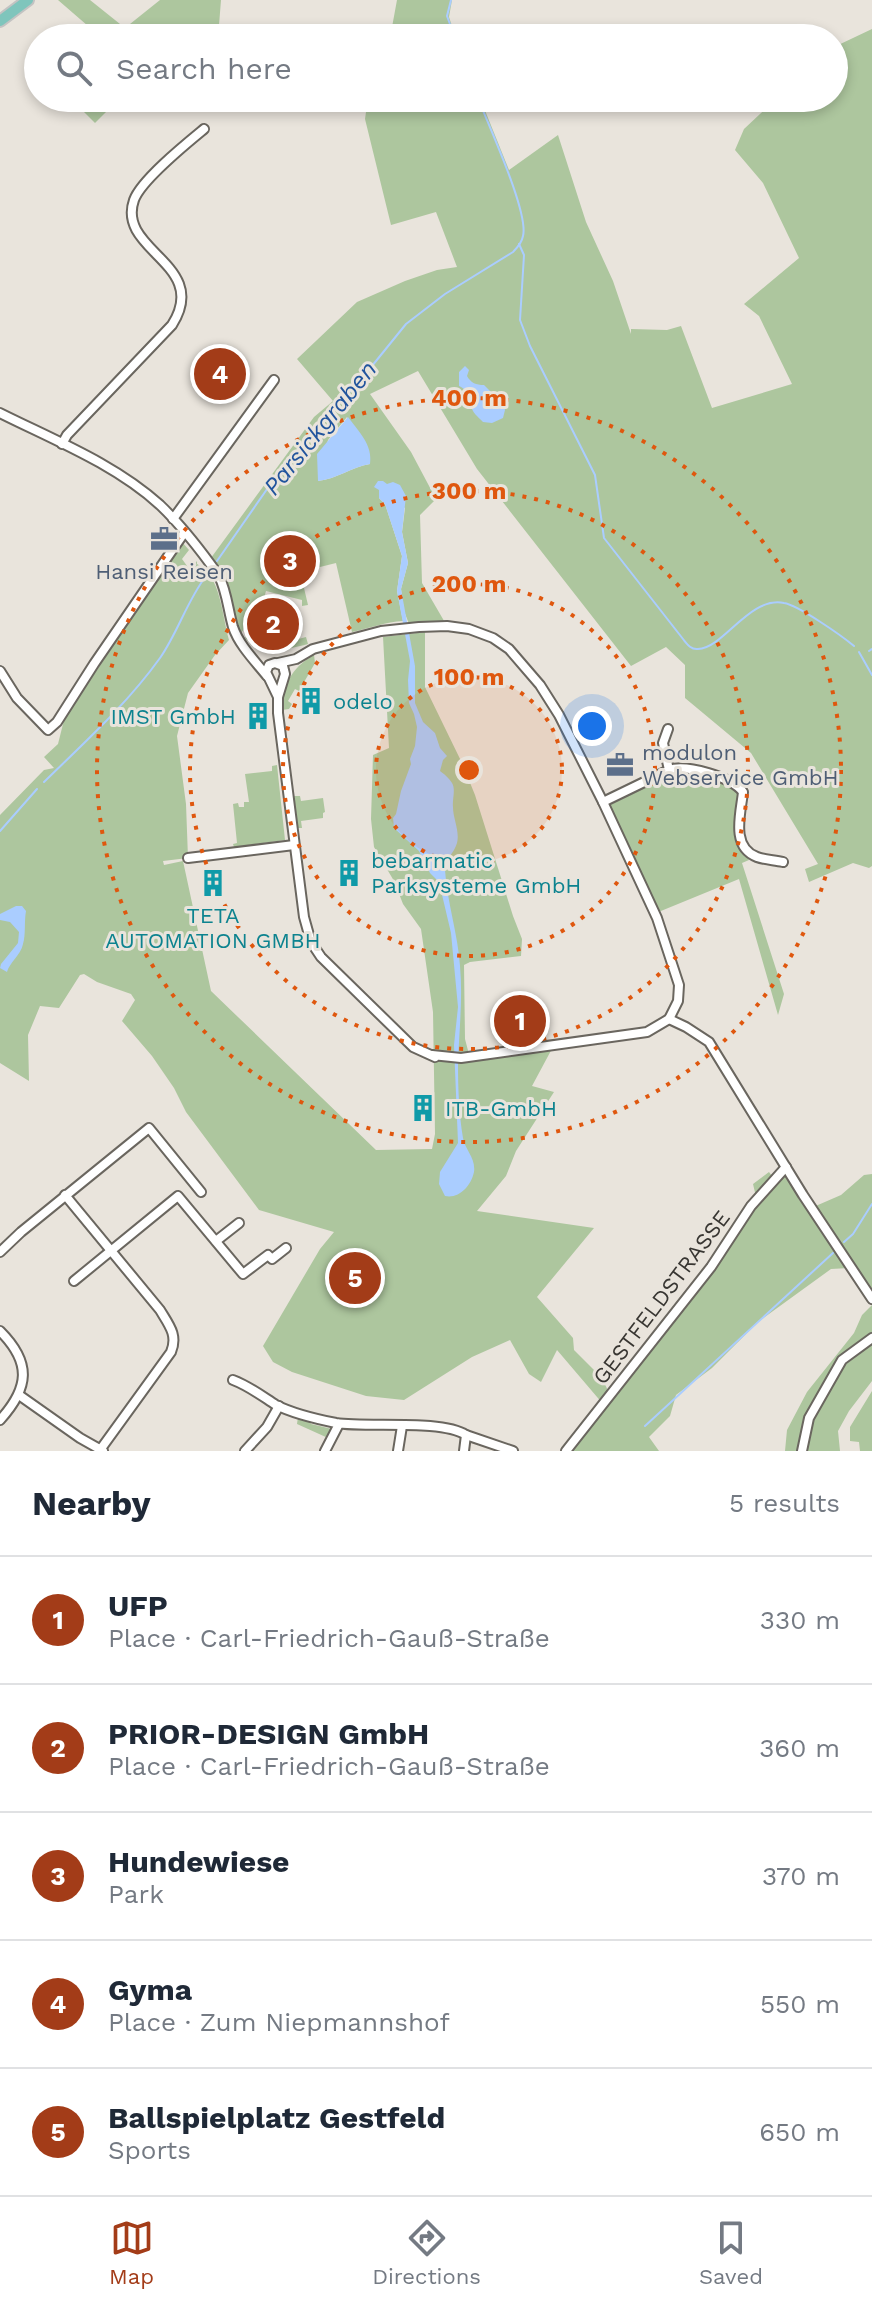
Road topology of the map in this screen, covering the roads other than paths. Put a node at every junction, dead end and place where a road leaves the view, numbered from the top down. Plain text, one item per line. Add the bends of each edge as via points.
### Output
1 (28, 0) edge
2 (0, 21) edge
3 (204, 129) dead end
4 (274, 380) dead end
5 (0, 413) edge
6 (62, 444) junction
7 (173, 519) junction
8 (184, 533) junction
9 (242, 643) junction
10 (296, 659) junction
11 (276, 663) junction
12 (0, 671) edge
13 (268, 677) junction
14 (284, 677) junction
15 (278, 697) junction
16 (668, 729) dead end
17 (669, 770) junction
18 (603, 802) junction
19 (294, 845) junction
20 (188, 858) dead end
21 (783, 862) dead end
22 (669, 1019) junction
23 (786, 1167) junction
24 (201, 1192) dead end
25 (65, 1195) junction
26 (239, 1223) dead end
27 (216, 1241) junction
28 (286, 1248) dead end
29 (112, 1250) junction
30 (0, 1252) edge
31 (74, 1281) dead end
32 (872, 1299) edge
33 (0, 1331) edge
34 (872, 1338) edge
35 (233, 1380) dead end
36 (19, 1395) junction
37 (279, 1406) junction
38 (0, 1420) edge
39 (339, 1424) junction
40 (402, 1426) junction
41 (466, 1435) junction
42 (102, 1450) edge
43 (245, 1451) edge
44 (325, 1451) edge
45 (398, 1451) edge
46 (464, 1451) edge
47 (513, 1451) edge
48 (566, 1451) edge
49 (802, 1451) edge

1 - 2 main road
3 - 6 street via 147,181 132,211 140,235 182,287 180,312
4 - 7 street
5 - 6 street
6 - 7 street via 143,491
7 - 8 street
8 - 9 street via 224,586
8 - 12 street via 48,730
9 - 11 street
9 - 13 street
10 - 11 street
10 - 14 street
10 - 18 street via 313,649 381,631 456,626 480,632 509,649 554,705
11 - 13 street via 267,667
11 - 14 street via 284,668
13 - 14 street via 276,682
13 - 15 street
14 - 15 street
15 - 19 street
16 - 17 street via 663,743
17 - 18 street
17 - 21 street via 695,771 740,787 740,837 747,851
18 - 22 street via 652,903 679,985
19 - 20 street
19 - 22 street via 311,942 413,1047 439,1059 453,1058 647,1032
22 - 23 street via 709,1042
23 - 32 street
23 - 48 street, GESTFELDSTRASSE
24 - 25 street via 149,1128
25 - 29 street
25 - 30 street
26 - 27 street
27 - 28 street via 243,1274
27 - 29 street via 178,1196
29 - 31 street
29 - 42 street via 160,1310 175,1342
33 - 36 street via 21,1363
34 - 49 street via 842,1360 809,1418
35 - 37 street
36 - 38 street
36 - 42 street
37 - 39 street
37 - 43 street
39 - 40 street
39 - 44 street
40 - 41 street
40 - 45 street
41 - 46 street
41 - 47 street

